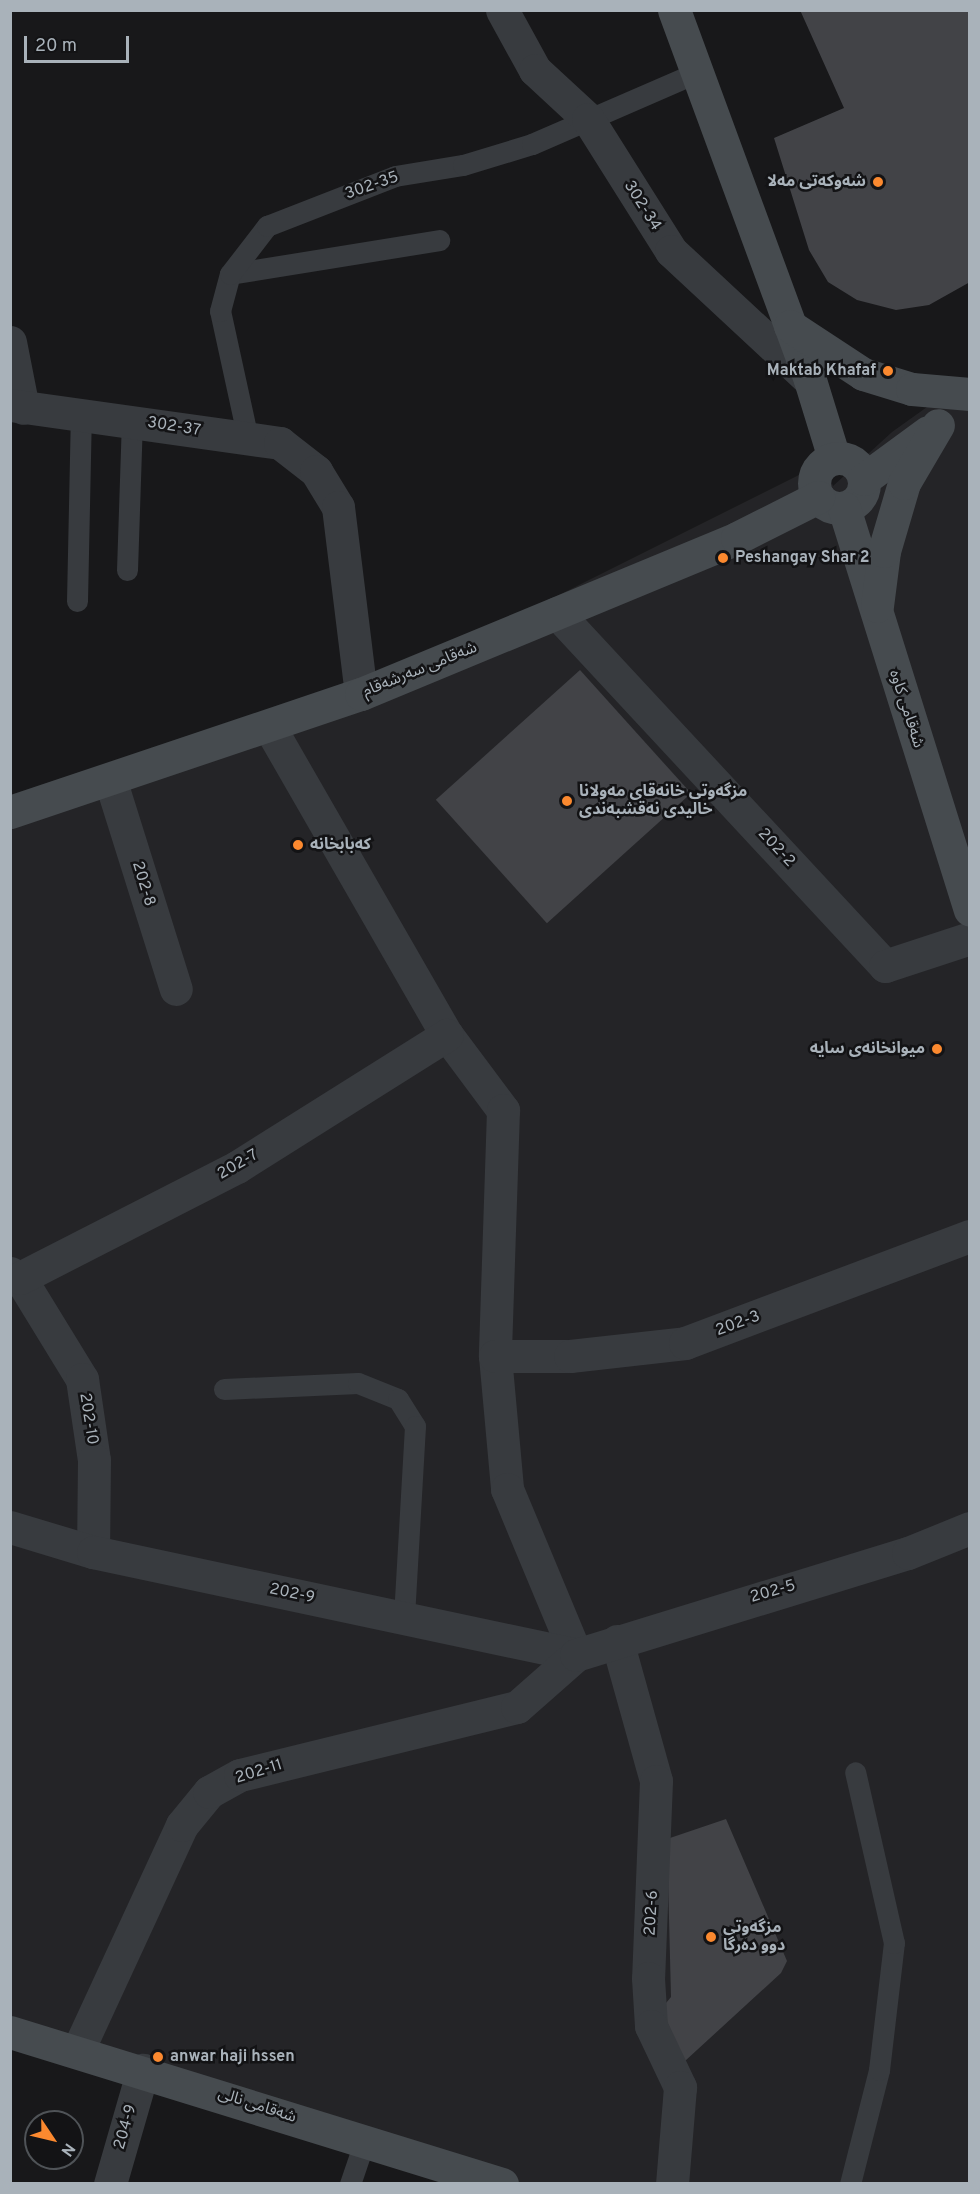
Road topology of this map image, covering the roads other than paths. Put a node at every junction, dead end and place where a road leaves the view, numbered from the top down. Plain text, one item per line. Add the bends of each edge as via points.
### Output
1 (502, 10) edge
2 (674, 10) edge
3 (694, 73) junction
4 (588, 119) junction
5 (439, 240) dead end
6 (230, 274) junction
7 (790, 326) junction
8 (10, 342) edge
9 (810, 380) junction
10 (969, 394) edge
11 (969, 402) edge
12 (17, 406) edge
13 (81, 416) junction
14 (132, 420) junction
15 (938, 425) junction
16 (248, 439) junction
17 (834, 458) junction
18 (864, 479) junction
19 (831, 503) junction
20 (127, 570) dead end
21 (77, 601) dead end
22 (557, 613) junction
23 (876, 617) junction
24 (361, 694) junction
25 (269, 726) junction
26 (110, 778) junction
27 (10, 812) edge
28 (969, 910) edge
29 (969, 938) edge
30 (176, 989) dead end
31 (447, 1035) junction
32 (969, 1236) edge
33 (15, 1276) edge
34 (495, 1356) junction
35 (224, 1389) dead end
36 (10, 1527) edge
37 (969, 1528) edge
38 (93, 1552) junction
39 (404, 1618) junction
40 (617, 1641) junction
41 (576, 1655) junction
42 (855, 1772) dead end
43 (10, 2032) edge
44 (78, 2050) junction
45 (143, 2070) junction
46 (364, 2140) junction
47 (110, 2184) edge
48 (350, 2184) edge
49 (502, 2184) edge
50 (672, 2184) edge
51 (850, 2184) edge

1 - 4 street, 302-34 via 535,70
2 - 3 main road
3 - 4 lane, 302-35
3 - 7 main road
4 - 6 lane, 302-35 via 532,144 463,165 395,176 267,226
4 - 9 street, 302-34 via 670,251
5 - 6 lane
6 - 16 lane, 302-35 via 220,311
7 - 9 main road
7 - 10 main road via 863,374 912,389
8 - 12 street
9 - 17 main road
11 - 15 main road
12 - 13 street, 302-37
13 - 14 street, 302-37
13 - 21 lane
14 - 16 street, 302-37
14 - 20 lane
15 - 18 main road
15 - 23 main road via 904,483 884,551
16 - 24 street, 302-37 via 280,443 316,471 338,507
17 - 18 main road via 854,462
17 - 19 main road via 825,462 814,478
18 - 19 main road via 860,498
19 - 22 main road, شەقامی سەرشەقام
19 - 23 main road, شەقامی کاوە
22 - 24 main road, شەقامی سەرشەقام
22 - 29 street, 202-2 via 885,966
23 - 28 main road, شەقامی کاوە
24 - 25 main road, شەقامی سەرشەقام
25 - 26 main road, شەقامی سەرشەقام
25 - 31 street
26 - 27 main road, شەقامی سەرشەقام
26 - 30 street, 202-8
31 - 33 street, 202-7 via 237,1167
31 - 34 street via 503,1110
32 - 34 street, 202-3 via 685,1343 570,1356
33 - 38 street, 202-10 via 82,1379 94,1460
34 - 41 street via 507,1489
35 - 39 lane via 358,1383 398,1399 416,1426
36 - 38 street, 202-9
37 - 40 street, 202-5 via 908,1553
38 - 39 street, 202-9
39 - 41 street, 202-9
40 - 41 street, 202-5
40 - 50 street, 202-6 via 656,1781 648,1978 651,2026 680,2087
41 - 44 street, 202-11 via 517,1707 240,1774 209,1792 182,1826
42 - 51 lane via 894,1943 879,2070
43 - 44 main road, شەقامی نالی
44 - 45 main road, شەقامی نالی
45 - 46 main road, شەقامی نالی
45 - 47 street, 204-9
46 - 48 lane
46 - 49 main road, شەقامی نالی

